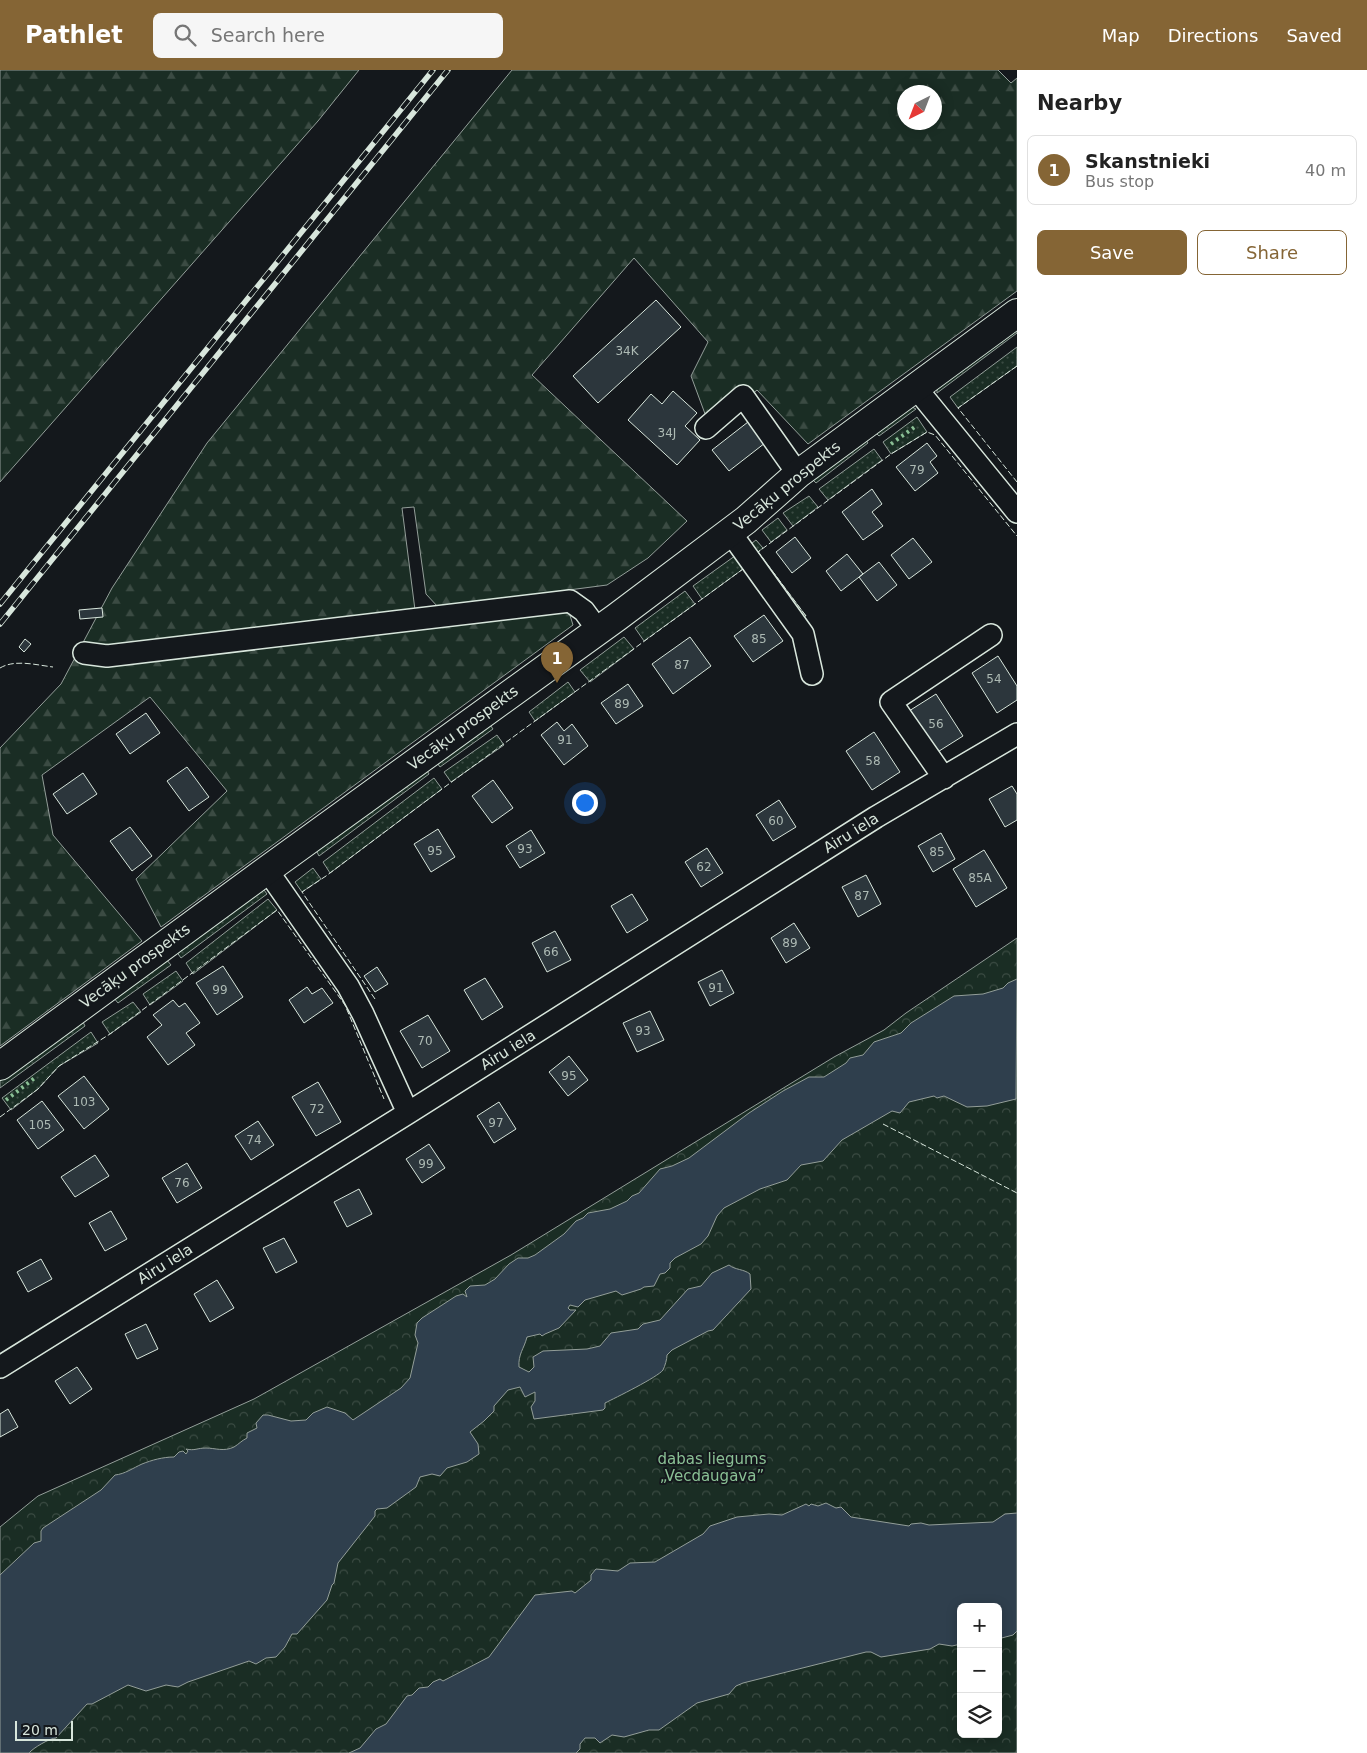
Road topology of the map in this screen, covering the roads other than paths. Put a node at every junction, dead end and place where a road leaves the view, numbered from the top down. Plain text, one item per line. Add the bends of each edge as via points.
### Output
1 (1017, 313) edge
2 (916, 388) junction
3 (706, 428) dead end
4 (798, 474) junction
5 (1017, 512) edge
6 (730, 532) junction
7 (598, 630) junction
8 (991, 635) dead end
9 (84, 653) dead end
10 (812, 674) dead end
11 (1017, 734) edge
12 (944, 778) junction
13 (266, 870) junction
14 (0, 1066) edge
15 (408, 1113) junction
16 (0, 1367) edge

1 - 2 main road, Vecāķu prospekts
2 - 4 main road, Vecāķu prospekts
2 - 5 street
3 - 4 street via 743,396
4 - 6 main road, Vecāķu prospekts
6 - 7 main road, Vecāķu prospekts
6 - 10 street via 803,634
7 - 9 street via 584,611 570,601 107,656
7 - 13 main road, Vecāķu prospekts
8 - 12 street via 891,702
11 - 12 street, Airu iela
12 - 15 street, Airu iela via 876,817
13 - 14 main road, Vecāķu prospekts
13 - 15 street via 348,986
15 - 16 street, Airu iela

